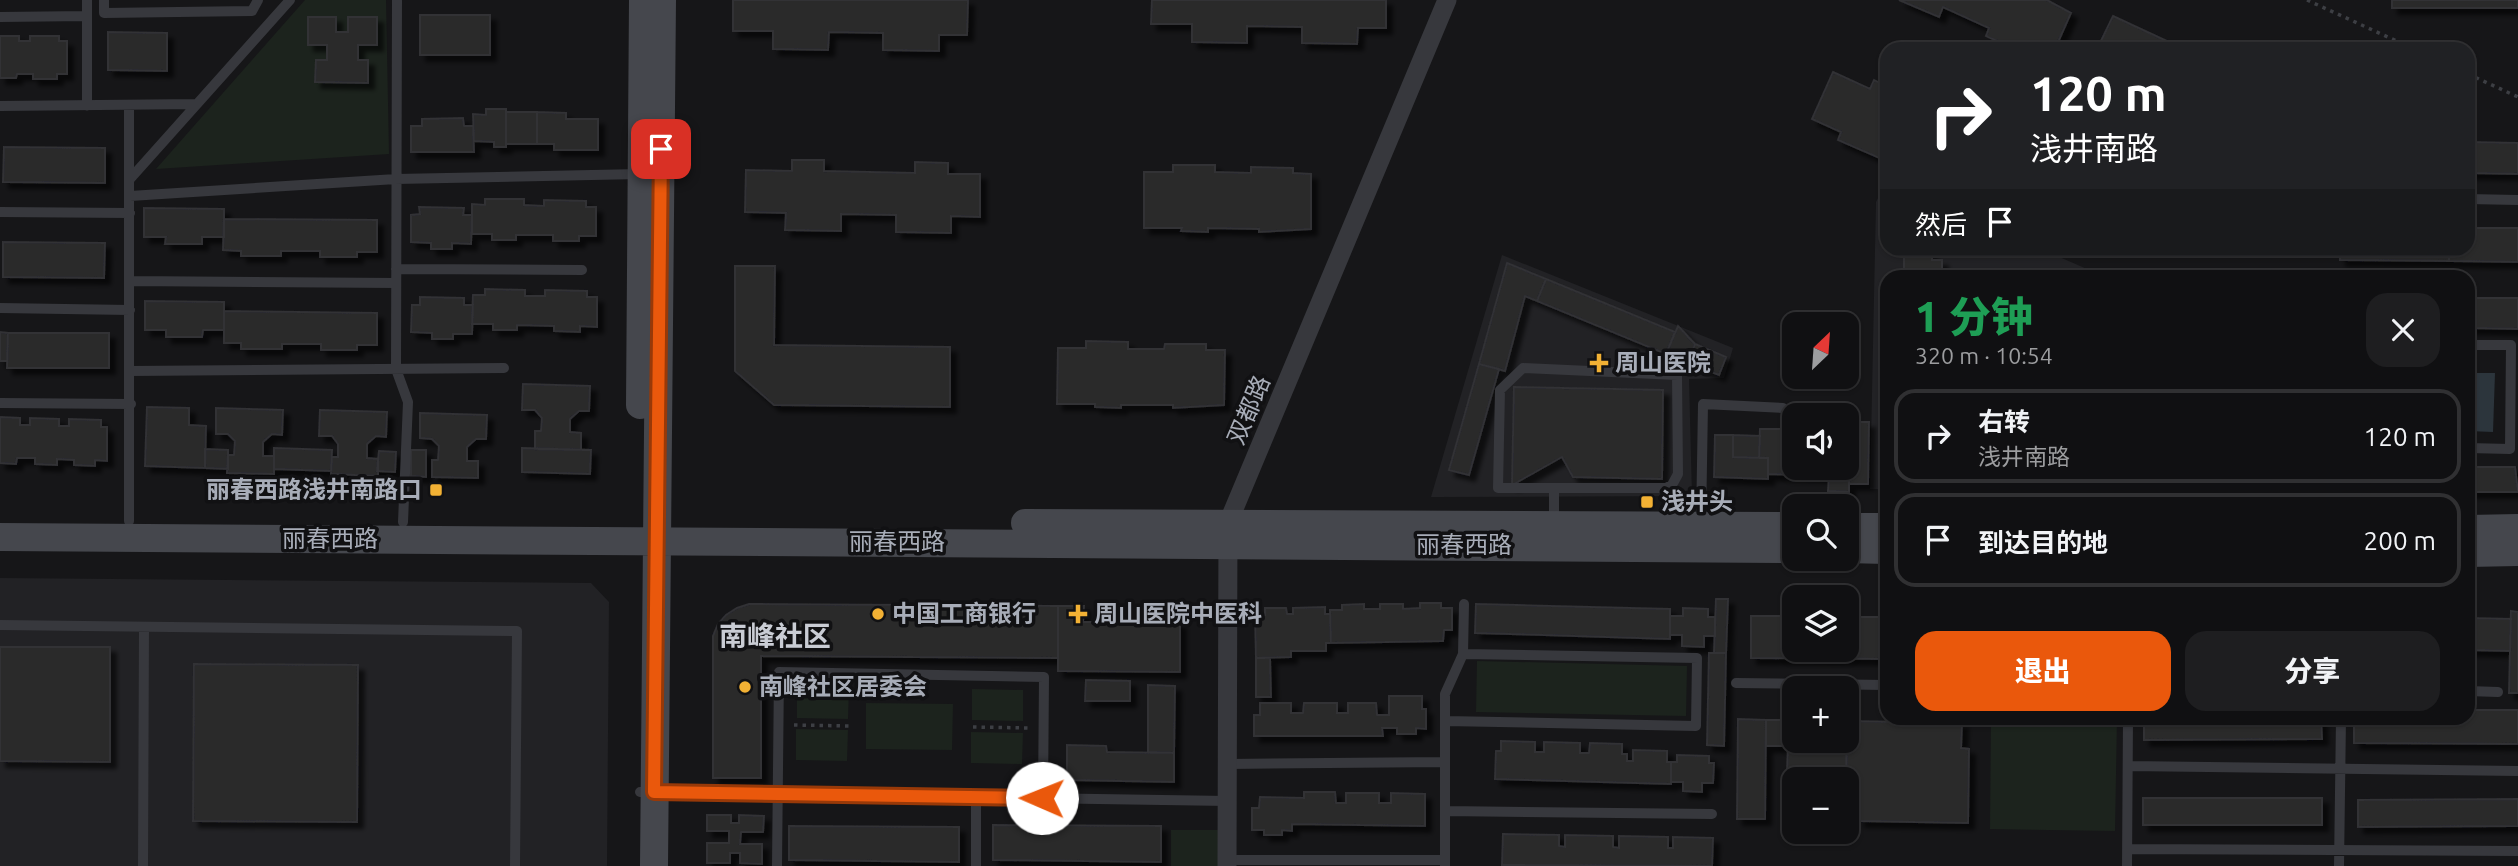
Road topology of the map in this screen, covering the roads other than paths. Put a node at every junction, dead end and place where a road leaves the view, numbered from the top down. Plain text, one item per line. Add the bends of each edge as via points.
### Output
1 (87, 0) edge
2 (104, 0) edge
3 (258, 0) edge
4 (290, 0) edge
5 (397, 0) edge
6 (643, 0) edge
7 (662, 0) edge
8 (1447, 0) edge
9 (87, 16) junction
10 (0, 17) edge
11 (197, 104) junction
12 (0, 106) edge
13 (87, 106) junction
14 (129, 106) junction
15 (651, 174) junction
16 (130, 179) junction
17 (396, 179) junction
18 (130, 196) junction
19 (2475, 200) edge
20 (2518, 200) edge
21 (0, 212) edge
22 (130, 213) junction
23 (396, 269) junction
24 (582, 270) dead end
25 (130, 281) junction
26 (396, 283) junction
27 (0, 308) edge
28 (130, 310) junction
29 (2475, 345) edge
30 (504, 368) dead end
31 (396, 369) junction
32 (130, 371) junction
33 (0, 403) edge
34 (131, 404) junction
35 (1782, 408) edge
36 (2475, 448) edge
37 (1554, 488) junction
38 (0, 520) edge
39 (130, 521) junction
40 (403, 522) junction
41 (1554, 524) junction
42 (1702, 525) junction
43 (1782, 526) edge
44 (1859, 527) edge
45 (1880, 527) edge
46 (2518, 528) edge
47 (2475, 529) edge
48 (649, 531) junction
49 (1228, 533) junction
50 (0, 537) edge
51 (1782, 549) edge
52 (1859, 550) edge
53 (1880, 550) edge
54 (2518, 552) edge
55 (2475, 553) edge
56 (1464, 604) dead end
57 (0, 625) edge
58 (144, 627) junction
59 (1463, 654) junction
60 (1736, 683) dead end
61 (1880, 685) edge
62 (2475, 691) edge
63 (2498, 692) dead end
64 (1445, 721) junction
65 (2128, 725) edge
66 (2341, 725) edge
67 (1445, 762) junction
68 (1228, 764) junction
69 (2128, 766) junction
70 (2340, 769) junction
71 (2518, 771) edge
72 (647, 792) junction
73 (777, 794) junction
74 (976, 797) junction
75 (1042, 798) junction
76 (1228, 801) junction
77 (1445, 811) junction
78 (1712, 814) dead end
79 (2127, 849) junction
80 (2339, 850) junction
81 (2518, 851) edge
82 (1227, 863) edge
83 (1445, 863) edge
84 (143, 866) edge
85 (515, 866) edge
86 (640, 866) edge
87 (654, 866) edge
88 (777, 866) edge
89 (976, 866) edge
90 (2127, 866) edge
91 (2339, 866) edge

1 - 9 lane
2 - 3 lane via 104,13 252,11
4 - 11 lane
5 - 17 lane
6 - 15 main road
7 - 15 main road
8 - 49 street, 双都路
9 - 10 lane
9 - 13 lane
11 - 14 lane
11 - 16 lane
12 - 13 lane
13 - 14 lane
14 - 16 lane
15 - 17 lane
15 - 48 main road
16 - 18 lane
17 - 18 lane
17 - 23 lane
18 - 22 lane
19 - 20 lane
21 - 22 lane
22 - 25 lane
23 - 24 lane
23 - 26 lane
25 - 26 lane
25 - 28 lane
26 - 31 lane
27 - 28 lane
28 - 32 lane
29 - 36 lane via 2511,345 2510,449
30 - 31 lane
31 - 32 lane
31 - 40 lane via 408,402
32 - 34 lane
33 - 34 lane
34 - 39 lane
35 - 42 lane via 1703,404
37 - 37 lane via 1672,485 1678,474 1677,375 1523,368 1515,375 1500,390 1498,488
37 - 41 lane
38 - 39 main road, 丽春西路
39 - 40 main road, 丽春西路
40 - 48 main road, 丽春西路
41 - 42 main road, 丽春西路
41 - 49 main road, 丽春西路
42 - 43 main road, 丽春西路
44 - 45 main road
46 - 47 main road
48 - 49 main road, 丽春西路
48 - 50 main road, 丽春西路
48 - 72 main road
49 - 51 main road, 丽春西路
49 - 68 street, 双都路
52 - 53 main road
54 - 55 main road
56 - 59 lane
57 - 58 lane
58 - 84 lane
58 - 85 lane via 516,631
59 - 64 lane via 1445,694
59 - 64 lane via 1697,659 1696,726
60 - 61 lane
62 - 63 lane
64 - 67 lane
65 - 69 lane
66 - 70 lane
67 - 68 lane
67 - 77 lane
68 - 76 street, 双都路
69 - 70 lane
69 - 79 lane
70 - 71 lane
70 - 80 lane
72 - 73 lane
72 - 86 main road
72 - 87 main road
73 - 74 lane
73 - 75 lane via 779,673 806,673 1044,677
73 - 88 lane
74 - 75 lane
74 - 89 lane
75 - 76 lane
76 - 82 street, 双都路
77 - 78 lane
77 - 83 lane
79 - 80 lane
79 - 90 lane
80 - 81 lane
80 - 91 lane
82 - 83 lane

